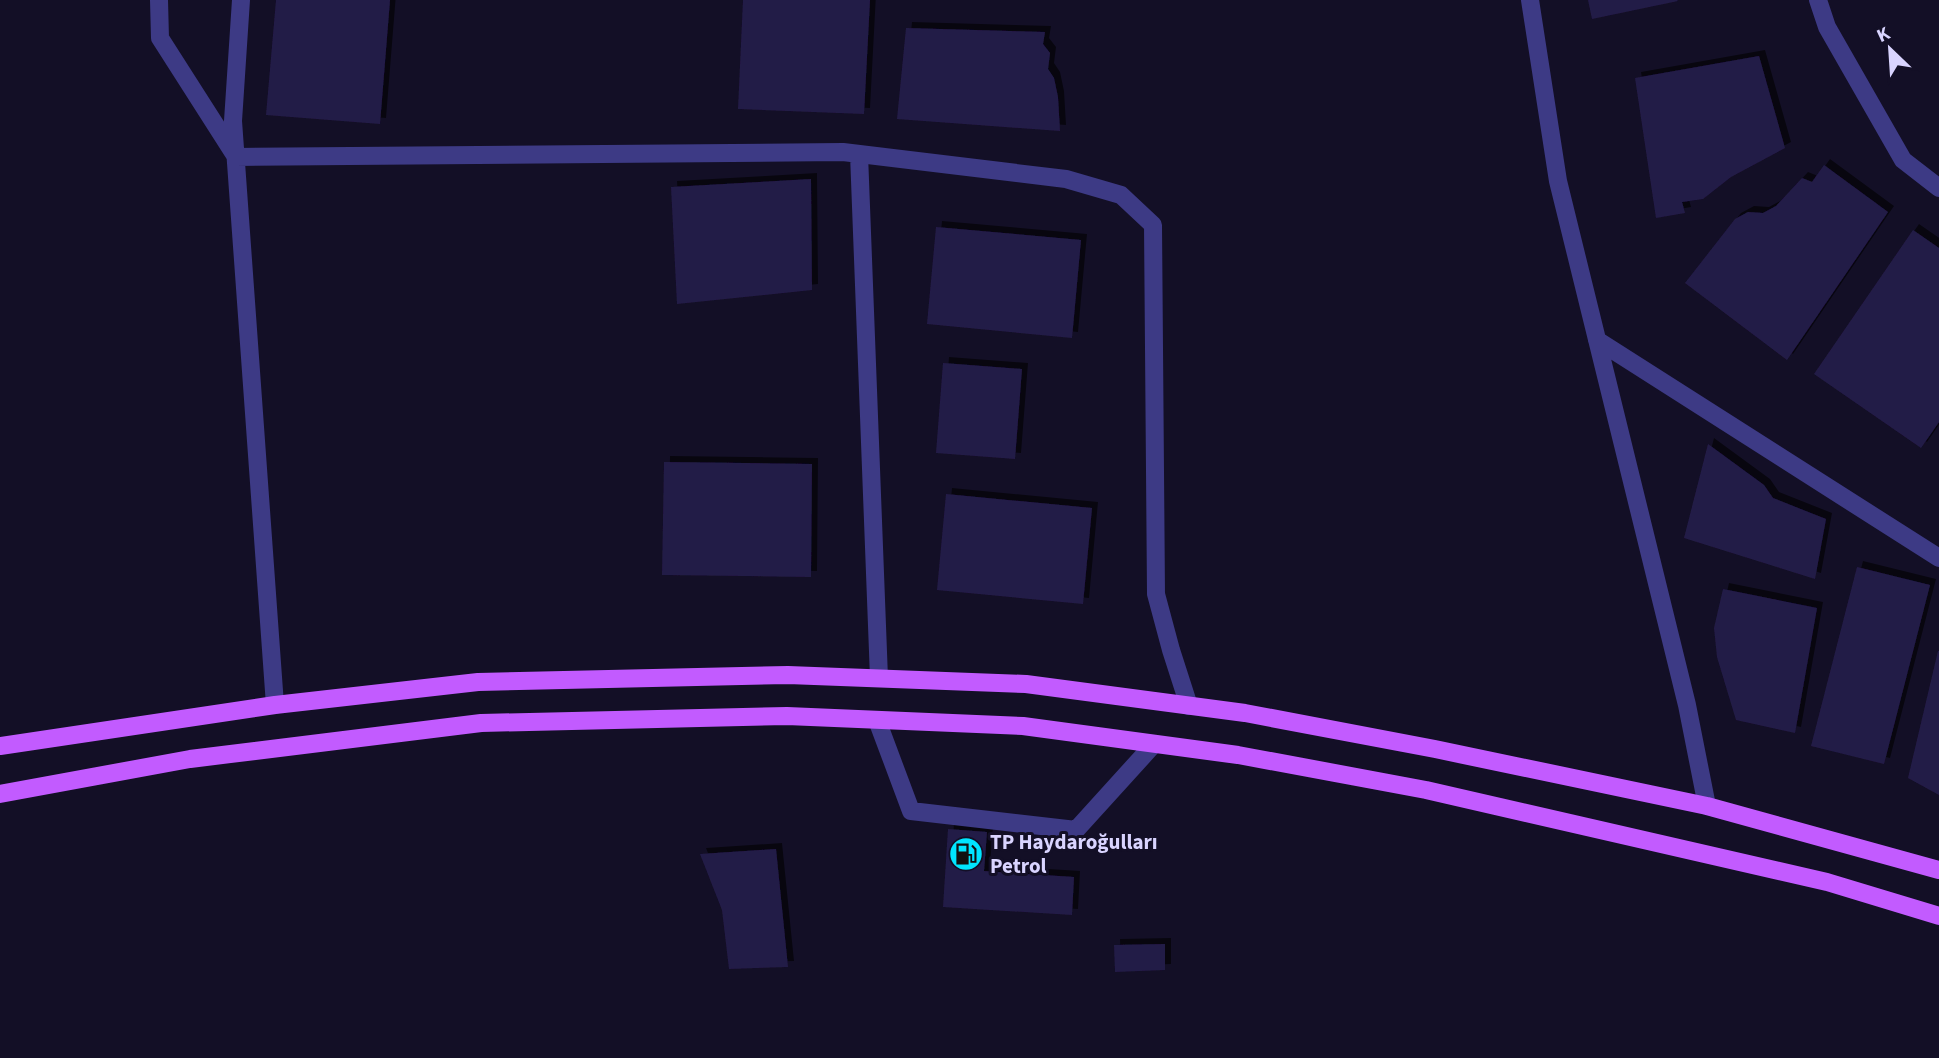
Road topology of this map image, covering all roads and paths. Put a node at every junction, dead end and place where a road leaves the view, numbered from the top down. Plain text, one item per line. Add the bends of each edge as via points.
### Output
1 (159, 0) edge
2 (241, 0) edge
3 (1530, 0) edge
4 (1818, 0) edge
5 (859, 154) junction
6 (236, 157) junction
7 (1939, 188) edge
8 (1597, 340) junction
9 (1939, 558) edge
10 (879, 678) junction
11 (275, 705) junction
12 (1189, 706) junction
13 (877, 720) junction
14 (1154, 744) junction
15 (0, 746) edge
16 (0, 794) edge
17 (1707, 806) junction
18 (1939, 870) edge
19 (1939, 916) edge

1 - 6 street via 160,38
2 - 6 street via 233,121
3 - 8 street via 1558,181
4 - 7 street via 1827,27 1903,160
5 - 6 street
5 - 10 street
5 - 12 street via 1066,179 1121,195 1153,225 1156,594
6 - 11 street
8 - 9 street
8 - 17 street via 1687,705
10 - 11 main road via 788,674 478,682
10 - 12 main road via 1026,684
11 - 15 main road
12 - 17 main road via 1434,749
13 - 14 main road via 1023,726
13 - 14 street via 911,811 1076,830
13 - 16 main road via 787,716 481,723 190,759
14 - 19 main road via 1426,790 1827,882
17 - 18 main road

